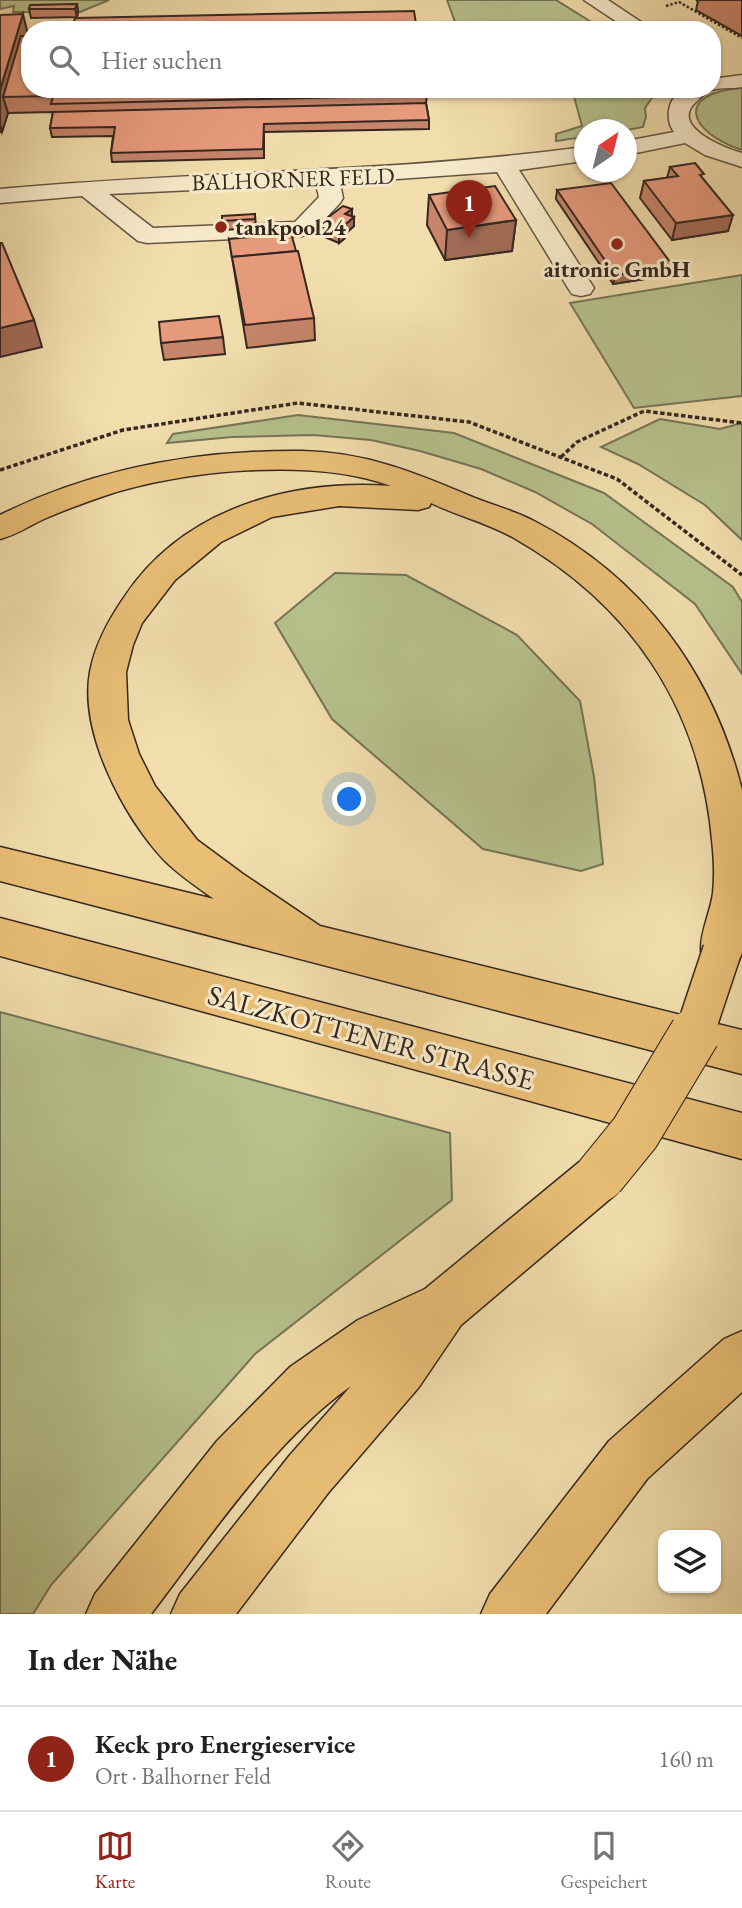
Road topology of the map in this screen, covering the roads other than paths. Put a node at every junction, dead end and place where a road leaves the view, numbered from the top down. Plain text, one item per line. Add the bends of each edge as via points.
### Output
1 (594, 0) edge
2 (628, 21) edge
3 (742, 81) edge
4 (721, 83) edge
5 (686, 98) edge
6 (688, 135) junction
7 (637, 146) edge
8 (574, 156) edge
9 (742, 160) edge
10 (505, 166) junction
11 (327, 179) junction
12 (87, 188) junction
13 (0, 195) edge
14 (581, 288) dead end
15 (460, 504) junction
16 (0, 528) edge
17 (0, 864) edge
18 (0, 937) edge
19 (308, 941) junction
20 (742, 1052) edge
21 (742, 1136) edge
22 (443, 1307) junction
23 (742, 1357) edge
24 (115, 1614) edge
25 (200, 1614) edge
26 (510, 1614) edge

1 - 2 street
3 - 4 street
5 - 6 street via 677,110
6 - 7 street
6 - 9 street via 706,148
8 - 10 street, BALHORNER FELD
10 - 11 street, BALHORNER FELD
10 - 14 street
11 - 12 street, BALHORNER FELD
11 - 12 street via 331,198 302,229 148,236
12 - 13 street, BALHORNER FELD
15 - 16 highway via 411,480 363,467 302,460 228,462 124,478 35,509
15 - 19 highway via 392,495 340,495 261,509 223,525 187,551 135,607 116,639 107,675 111,733 140,797 181,850
15 - 22 highway, bridge via 498,517 551,547 593,579 647,631 680,676 713,750 728,814 734,884 722,951 694,1035 635,1133 600,1176
17 - 19 highway
18 - 21 highway, SALZKOTTENER STRASSE
19 - 20 highway
22 - 24 highway via 376,1338 308,1385 236,1460
22 - 25 highway via 401,1369 309,1474
23 - 26 highway via 628,1460

